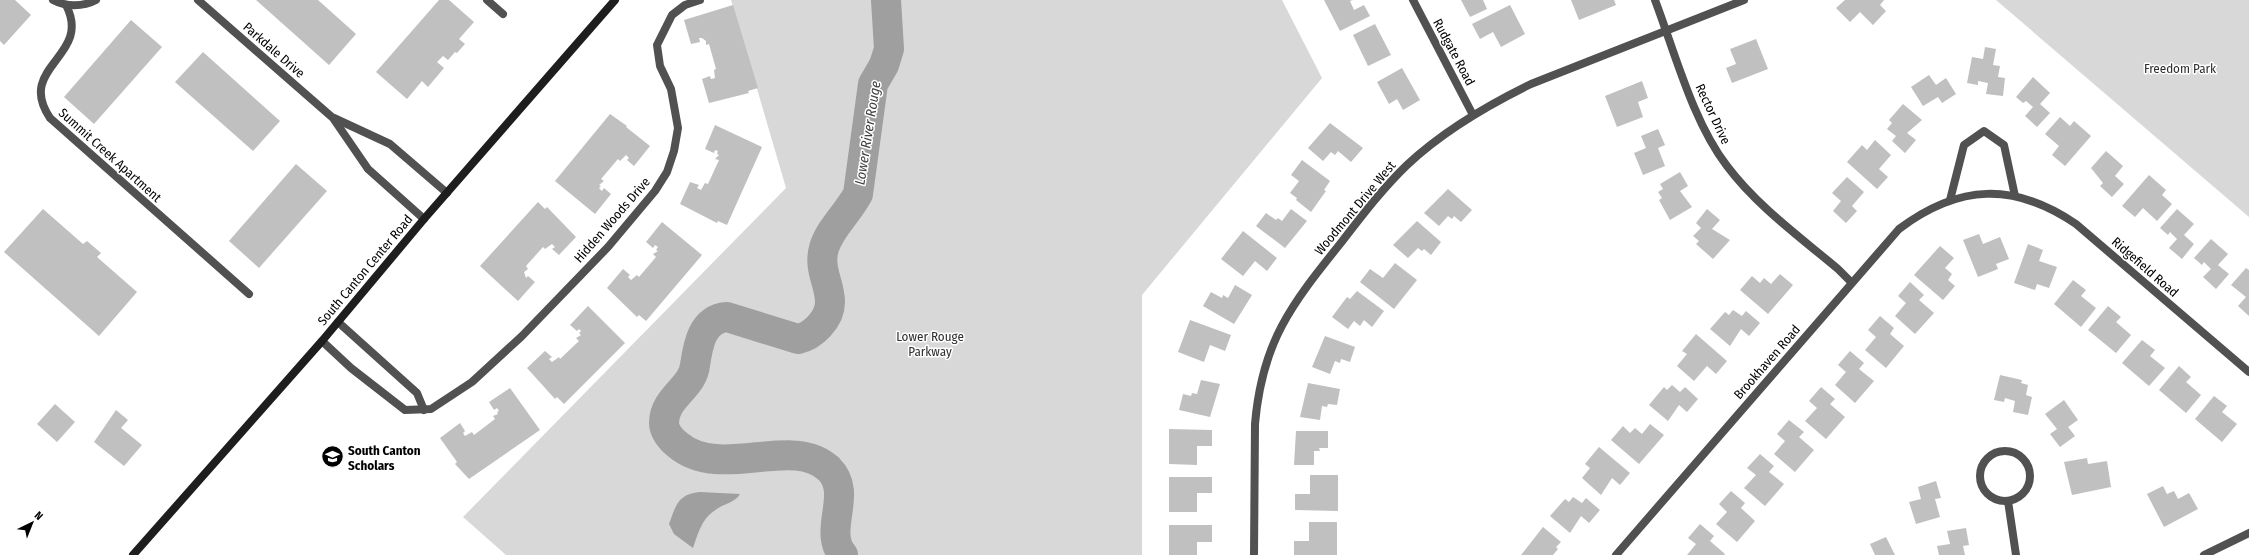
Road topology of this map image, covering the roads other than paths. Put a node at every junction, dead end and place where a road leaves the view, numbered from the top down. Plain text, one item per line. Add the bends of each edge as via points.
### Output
1 (53, 0) edge
2 (96, 0) edge
3 (198, 0) edge
4 (487, 0) edge
5 (615, 0) edge
6 (700, 0) edge
7 (1413, 0) edge
8 (1655, 0) edge
9 (1744, 0) edge
10 (66, 5) junction
11 (503, 14) dead end
12 (1666, 31) junction
13 (1473, 115) junction
14 (333, 118) junction
15 (447, 193) junction
16 (1978, 195) joint
17 (2015, 196) junction
18 (1950, 200) junction
19 (424, 219) junction
20 (1851, 282) junction
21 (249, 294) dead end
22 (338, 322) junction
23 (322, 341) junction
24 (2249, 372) edge
25 (424, 410) junction
26 (2008, 502) junction
27 (2249, 532) edge
28 (133, 555) edge
29 (1254, 555) edge
30 (1616, 555) edge
31 (2016, 555) edge
32 (2204, 555) edge

1 - 10 street
2 - 10 street via 79,5
3 - 14 street, Parkdale Drive
4 - 11 street
5 - 15 main road, South Canton Center Road
6 - 25 street, Hidden Woods Drive via 685,5 672,16 656,45 660,66 671,89 678,128 667,172 655,192 608,247 522,336 472,382 431,410
7 - 13 street, Rudgate Road
8 - 12 street, Rector Drive
9 - 12 street, Woodmont Drive West
10 - 21 street, Summit Creek Apartment via 73,28 70,40 40,88 44,109 50,118
12 - 13 street, Woodmont Drive West via 1530,84
12 - 20 street, Rector Drive via 1702,124 1727,166 1750,193
13 - 29 street, Woodmont Drive West via 1425,149 1383,190 1301,293 1286,316 1266,362 1257,403
14 - 15 street, Parkdale Drive via 390,144
14 - 19 street, Parkdale Drive via 368,169
15 - 19 main road, South Canton Center Road
16 - 17 street, Ridgefield Road via 1989,193
16 - 18 street, Brookhaven Road
17 - 18 street via 2004,145 1984,131 1964,145
17 - 24 street, Ridgefield Road via 2038,202 2076,224
18 - 20 street, Brookhaven Road via 1920,213 1899,229
19 - 22 main road, South Canton Center Road
20 - 30 street, Brookhaven Road
22 - 23 main road, South Canton Center Road
22 - 25 street via 417,393
23 - 25 street, Hidden Woods Drive via 351,368 405,410
23 - 28 main road, South Canton Center Road
26 - 26 street via 2025,492 2030,473 2027,463 2021,456 2012,451 2002,450 1992,453 1985,460 1980,468 1979,478 1982,488 1989,496
26 - 31 street
27 - 32 street

